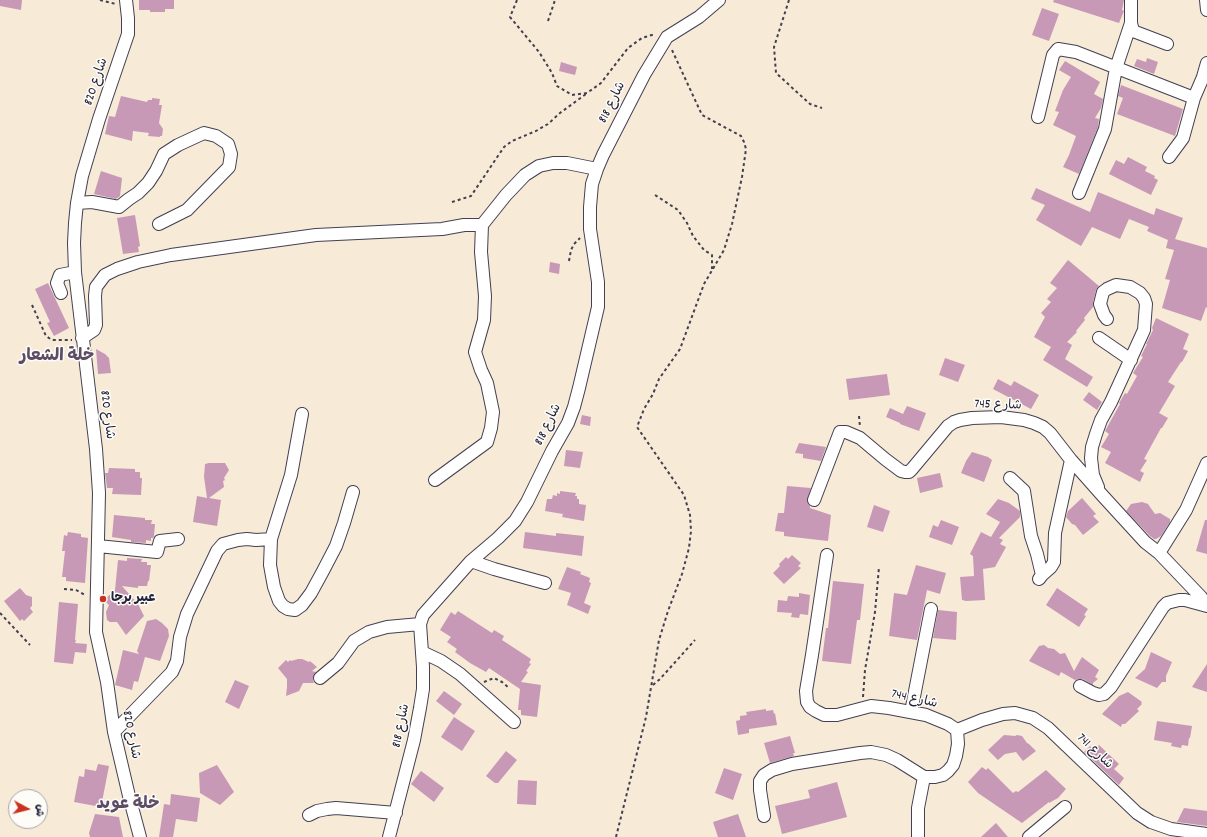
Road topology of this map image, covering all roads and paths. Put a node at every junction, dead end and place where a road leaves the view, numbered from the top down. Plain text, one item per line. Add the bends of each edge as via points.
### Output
1 (126, 0) edge
2 (517, 0) edge
3 (555, 0) edge
4 (719, 0) edge
5 (789, 0) edge
6 (1131, 0) edge
7 (1206, 0) edge
8 (1207, 10) edge
9 (548, 21) dead end
10 (1131, 23) junction
11 (667, 37) junction
12 (1167, 44) dead end
13 (1207, 63) edge
14 (1116, 68) junction
15 (587, 94) junction
16 (1194, 98) junction
17 (822, 108) dead end
18 (1038, 117) dead end
19 (1169, 157) dead end
20 (597, 169) junction
21 (1079, 193) dead end
22 (655, 195) dead end
23 (452, 202) dead end
24 (77, 203) junction
25 (159, 224) dead end
26 (482, 225) junction
27 (590, 229) junction
28 (569, 261) dead end
29 (712, 270) junction
30 (75, 272) junction
31 (61, 293) dead end
32 (32, 305) dead end
33 (1107, 319) dead end
34 (1099, 338) dead end
35 (83, 340) junction
36 (1131, 360) junction
37 (302, 414) dead end
38 (1071, 460) junction
39 (1207, 464) edge
40 (1010, 478) dead end
41 (435, 480) dead end
42 (353, 492) dead end
43 (1102, 496) junction
44 (814, 500) dead end
45 (178, 539) dead end
46 (271, 539) junction
47 (98, 546) junction
48 (1159, 553) junction
49 (827, 555) dead end
50 (470, 561) junction
51 (879, 567) dead end
52 (545, 583) dead end
53 (64, 589) dead end
54 (1207, 606) edge
55 (96, 608) junction
56 (931, 609) dead end
57 (0, 613) edge
58 (420, 624) junction
59 (695, 640) dead end
60 (30, 645) dead end
61 (422, 652) junction
62 (320, 678) dead end
63 (652, 686) junction
64 (1080, 686) dead end
65 (477, 688) junction
66 (508, 688) dead end
67 (863, 708) junction
68 (911, 712) junction
69 (514, 722) dead end
70 (957, 730) junction
71 (114, 732) junction
72 (924, 777) junction
73 (1065, 807) dead end
74 (396, 813) junction
75 (309, 815) dead end
76 (764, 816) dead end
77 (1207, 834) edge
78 (140, 837) edge
79 (389, 837) edge
80 (616, 837) edge
81 (918, 837) edge
82 (1029, 837) edge

1 - 24 street, شارع 820 via 128,34 88,153
2 - 15 path via 510,17 539,52 557,86 572,95
3 - 9 path
4 - 11 street, شارع 818 via 699,17
5 - 17 path via 774,47 776,73 810,104
6 - 10 street
7 - 8 street
10 - 12 street via 1132,30
10 - 14 street
11 - 15 path via 657,34 642,38 628,48 601,83
11 - 20 street, شارع 818 via 644,75
11 - 29 path via 702,115 741,136 746,149 732,224 724,250
13 - 16 street
14 - 16 street
14 - 18 street via 1076,52 1058,49 1053,55
14 - 21 street via 1105,129
15 - 23 path via 548,124 504,147 471,196
16 - 19 street via 1183,138
20 - 26 street via 568,163 539,166 525,175
20 - 27 street, شارع 818 via 590,207
22 - 29 path via 678,210 693,236 704,250 712,255
24 - 25 street via 92,202 119,207 148,183 164,154 178,145 204,133 216,136 228,144 231,154 228,167 187,210
24 - 30 street, شارع 820
26 - 35 street via 316,235 138,262 105,275 96,287 96,326
26 - 41 street via 484,320 475,352 487,383 493,412 491,428 487,442
27 - 28 path via 574,244
27 - 50 street, شارع 818 via 598,282 598,307 568,423 515,520
29 - 63 path via 704,284 680,349 659,379 637,427 684,495 690,515 691,531 682,574 661,633
30 - 31 street via 60,275 57,283
30 - 35 street, شارع 820
32 - 35 path via 46,336 52,340
33 - 36 street via 1100,304 1103,292 1107,288 1116,285 1130,287 1144,298 1144,330
34 - 36 street
35 - 47 street, شارع 820 via 96,449 99,493
36 - 43 street via 1101,420 1092,447 1093,475
37 - 46 street via 291,475
38 - 40 street via 1055,533 1054,562 1041,577 1024,491
38 - 43 street, شارع 745
38 - 44 street, شارع 745 via 1055,437 1043,427 1011,418 972,418 954,422 909,472 902,471 860,438 840,432
39 - 48 street via 1186,510
42 - 46 street via 336,546 311,593 295,610 283,606 274,587 270,565
43 - 48 street, شارع 745
45 - 47 street via 160,541 157,552
46 - 71 street via 238,540 224,544 217,551 187,614 180,637 177,662 172,672
47 - 55 street, شارع 820
48 - 54 street, شارع 745
49 - 67 street, شارع 744 via 806,702 824,715 837,715
50 - 52 street
50 - 58 street, شارع 818 via 423,615
51 - 67 path via 875,612 865,670
53 - 55 path via 76,590 85,595 87,605
54 - 64 street via 1185,600 1167,603 1104,694 1099,695
55 - 71 street, شارع 820 via 96,632
56 - 68 street
57 - 60 path
58 - 61 street, شارع 818
58 - 62 street via 387,627 369,632 354,641 338,663
59 - 63 path
61 - 65 street via 441,661
61 - 74 street, شارع 818 via 423,689 420,708
63 - 80 path
65 - 66 path via 494,678
65 - 69 street
67 - 68 street, شارع 744 via 871,706
68 - 70 street, شارع 744 via 926,715
70 - 72 street via 958,744 951,768 943,775
70 - 77 street, شارع 741 via 1003,714 1015,713 1033,718 1048,728 1137,813 1151,822 1171,829
71 - 78 street, شارع 820
72 - 76 street via 897,760 871,752 792,764 772,770 760,781
72 - 81 street via 918,808
73 - 82 street
74 - 75 street via 327,808
74 - 79 street, شارع 818

